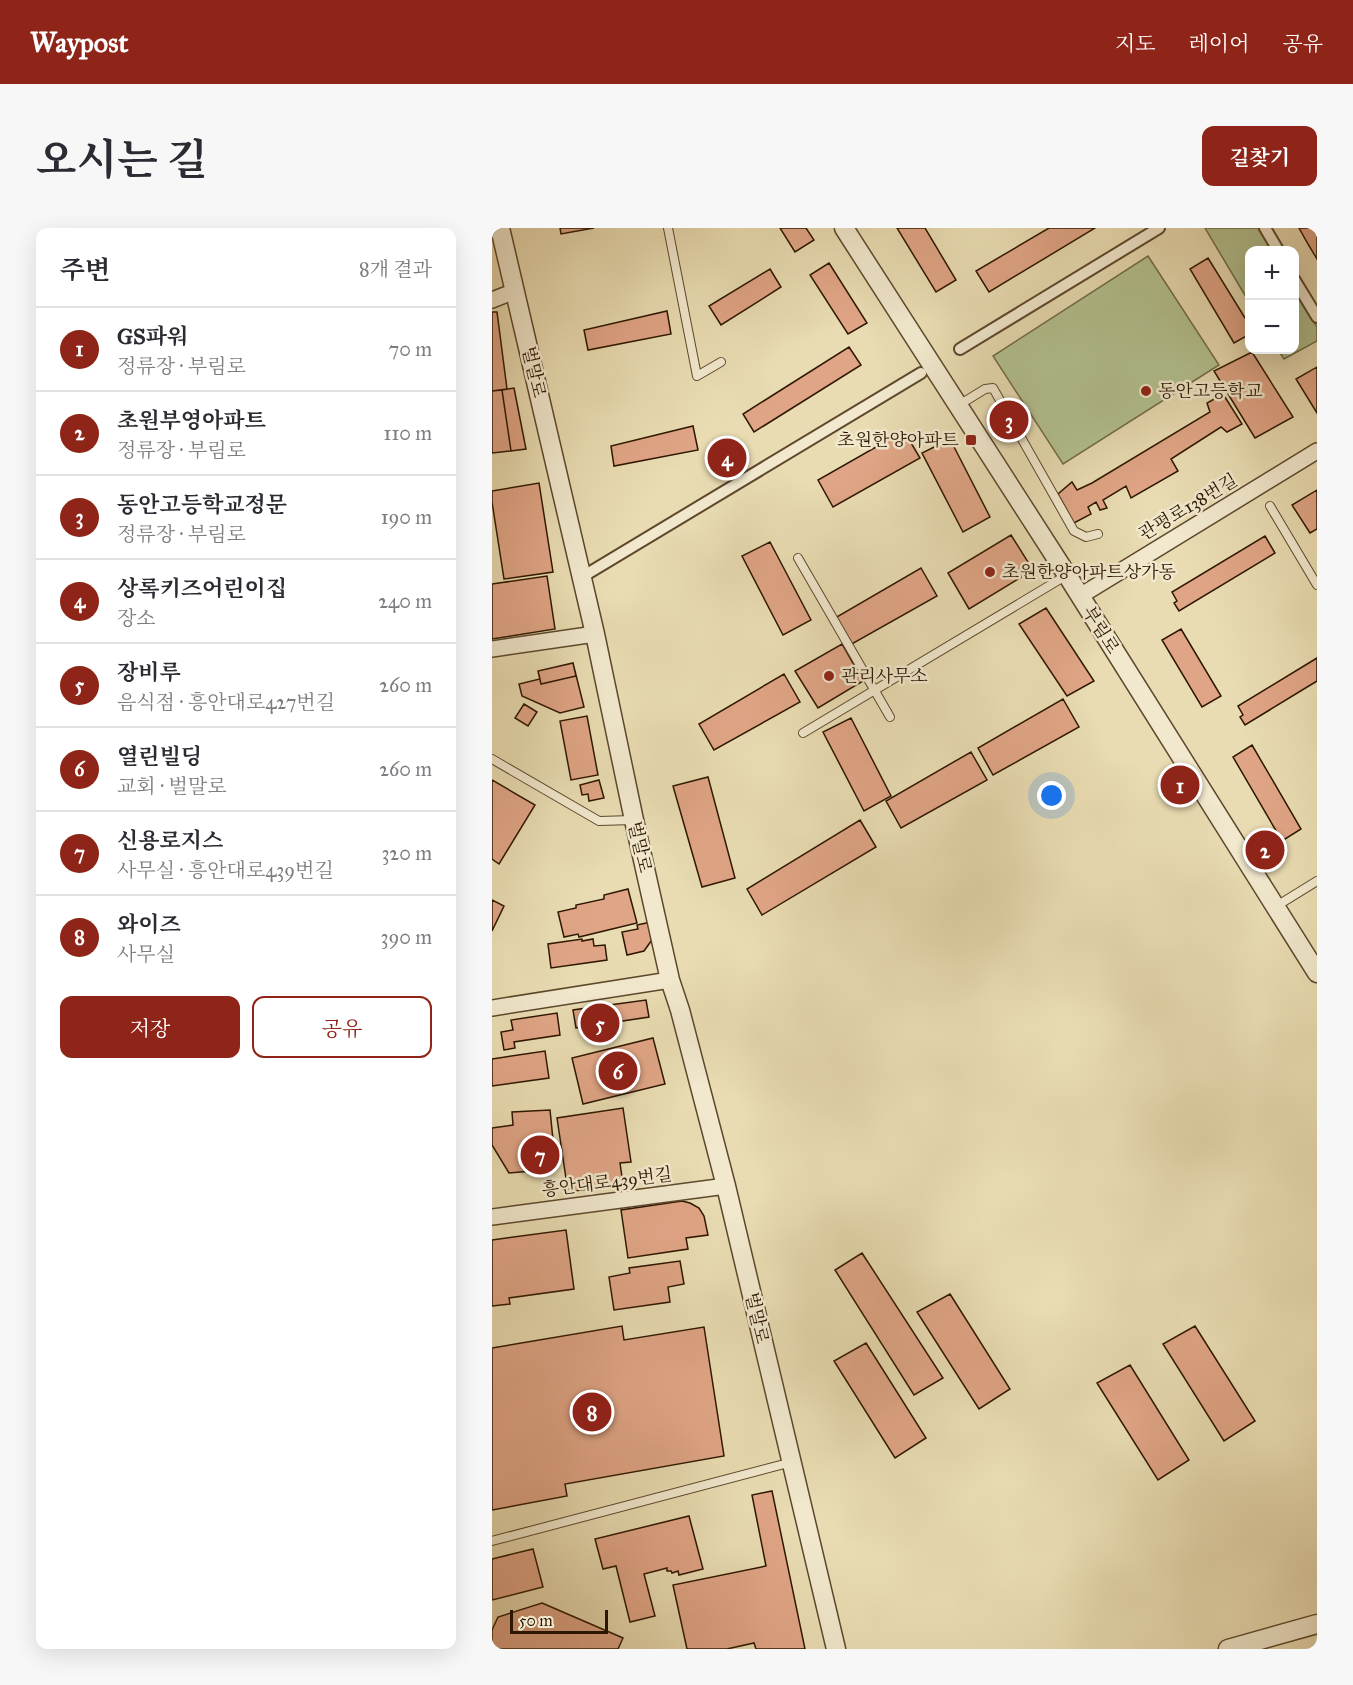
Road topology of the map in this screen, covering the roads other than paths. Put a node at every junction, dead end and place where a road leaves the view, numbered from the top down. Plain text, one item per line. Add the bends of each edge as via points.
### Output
1 (500, 228) edge
2 (668, 228) edge
3 (844, 228) edge
4 (1159, 228) edge
5 (1264, 228) edge
6 (1275, 246) edge
7 (1299, 287) edge
8 (515, 291) junction
9 (492, 300) edge
10 (1317, 318) edge
11 (960, 349) dead end
12 (721, 362) dead end
13 (921, 373) dead end
14 (958, 406) junction
15 (1317, 451) edge
16 (1270, 506) dead end
17 (1098, 534) dead end
18 (798, 558) dead end
19 (1067, 575) junction
20 (582, 577) junction
21 (1317, 585) edge
22 (1080, 596) junction
23 (595, 634) junction
24 (492, 649) edge
25 (875, 691) junction
26 (890, 717) dead end
27 (803, 733) dead end
28 (492, 759) edge
29 (634, 820) junction
30 (1317, 881) edge
31 (1274, 907) junction
32 (1317, 972) edge
33 (670, 980) junction
34 (492, 1008) edge
35 (726, 1186) junction
36 (492, 1217) edge
37 (792, 1462) junction
38 (492, 1541) edge
39 (1317, 1624) edge
40 (836, 1649) edge
41 (1228, 1649) edge

1 - 8 street, 벌말로
2 - 12 lane via 697,376
3 - 14 street, 부림로
4 - 11 street
5 - 6 street
7 - 10 street
8 - 9 street
8 - 20 street, 벌말로
13 - 20 street
14 - 17 lane via 993,388 1074,531 1086,537
14 - 19 street, 부림로
15 - 22 street, 관평로138번길
16 - 21 lane
18 - 25 lane
19 - 22 street, 부림로
19 - 25 lane
20 - 23 street, 벌말로
22 - 31 street, 부림로
23 - 24 street
23 - 29 street, 벌말로
25 - 26 lane
25 - 27 lane
28 - 29 lane via 599,821
29 - 33 street, 벌말로
30 - 31 lane
31 - 32 street, 부림로
33 - 34 street
33 - 35 street, 벌말로
35 - 36 street, 흥안대로439번길
35 - 37 street, 벌말로
37 - 38 lane
37 - 40 street, 벌말로
39 - 41 street

